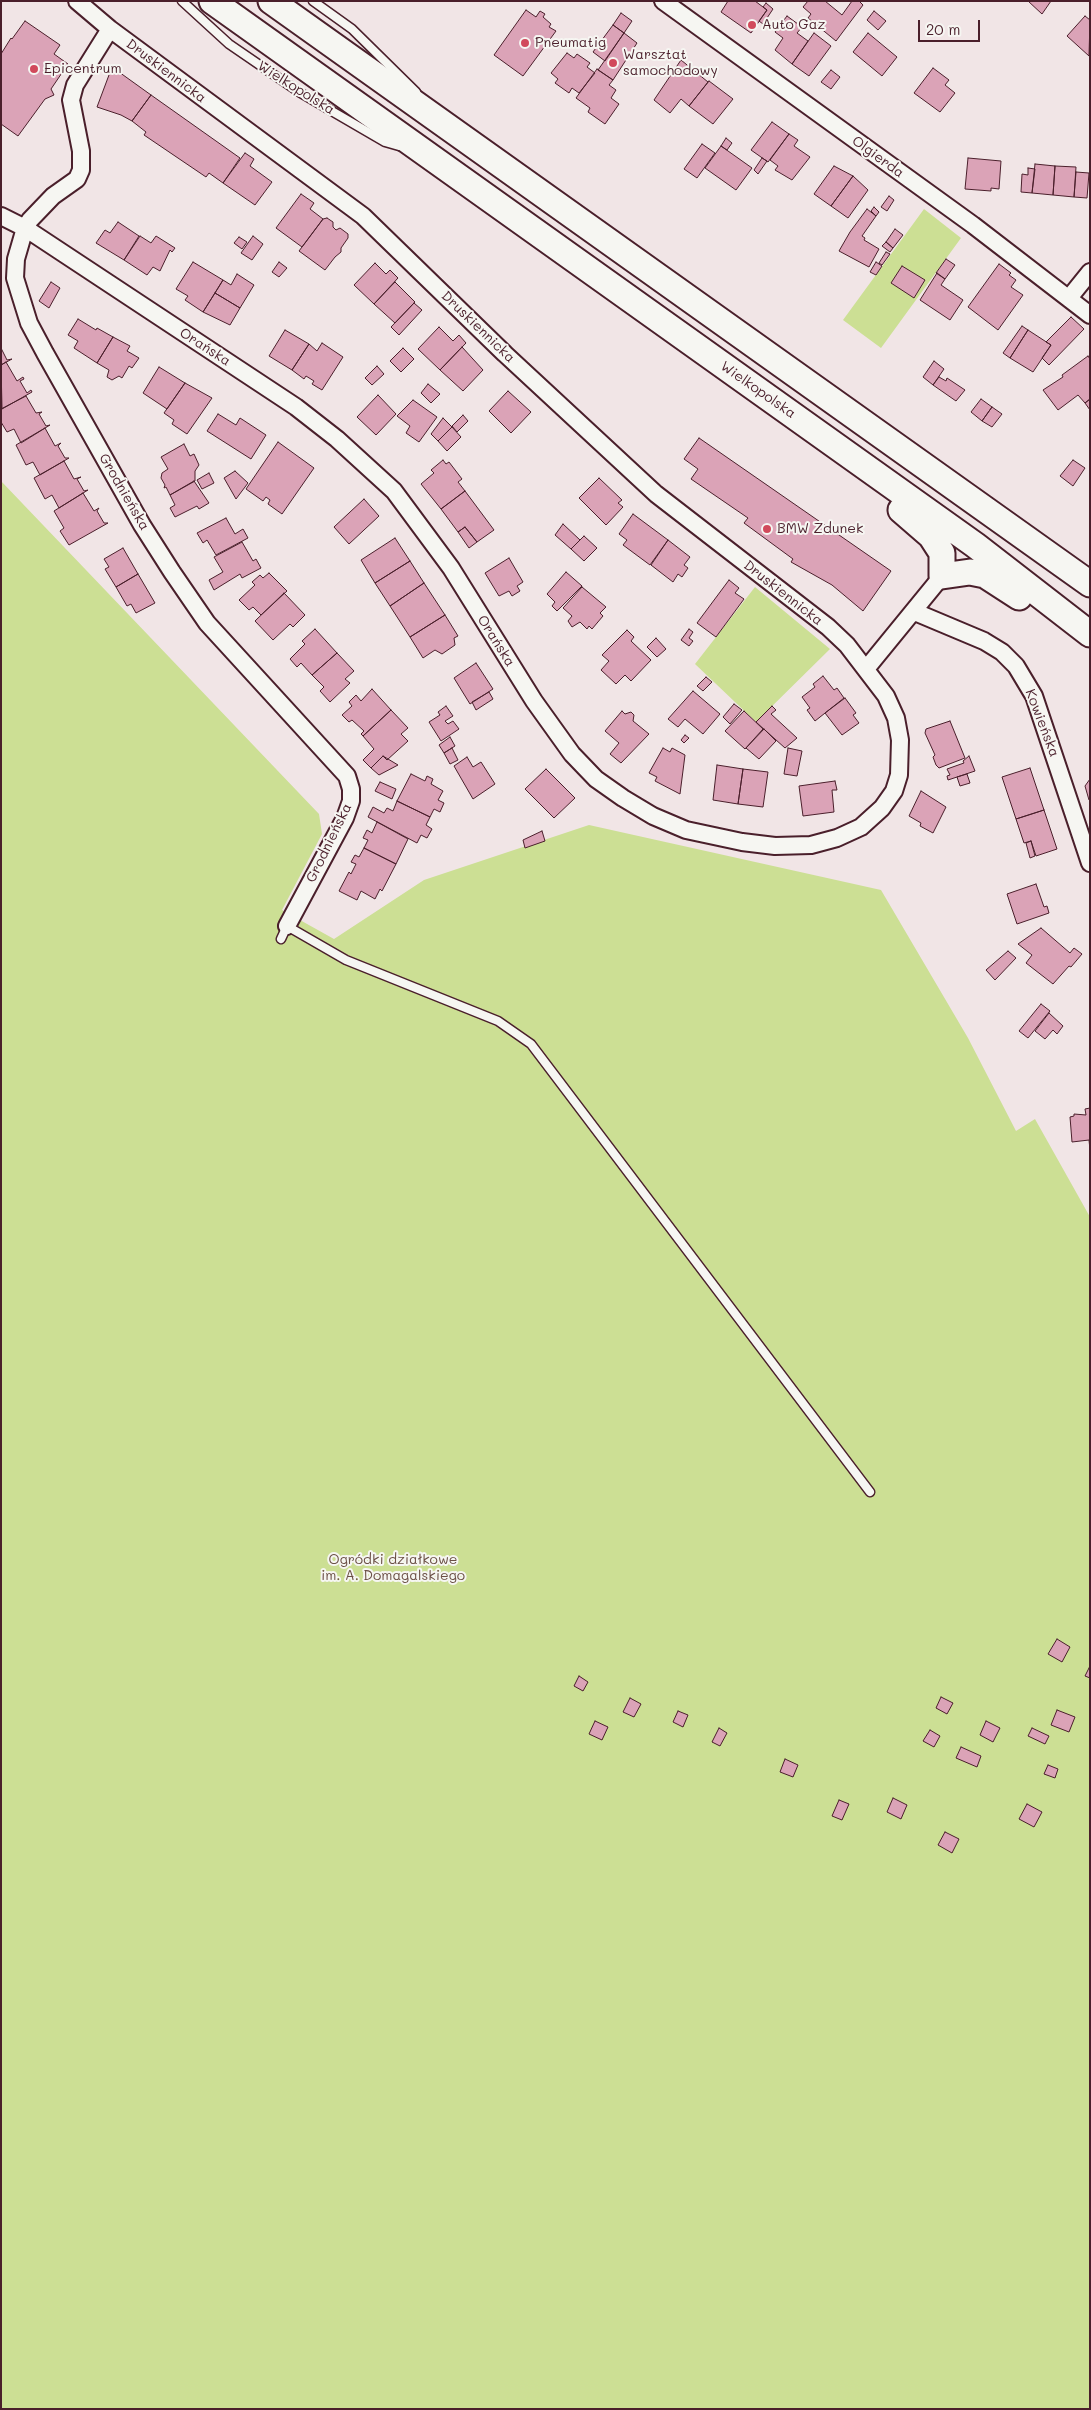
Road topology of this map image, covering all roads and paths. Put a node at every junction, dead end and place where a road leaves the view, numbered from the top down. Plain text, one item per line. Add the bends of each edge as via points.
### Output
1 (77, 1) edge
2 (182, 1) edge
3 (212, 1) edge
4 (271, 1) edge
5 (313, 1) edge
6 (663, 1) edge
7 (110, 29) junction
8 (436, 120) junction
9 (423, 152) junction
10 (1, 216) edge
11 (25, 228) junction
12 (1090, 272) edge
13 (1069, 298) junction
14 (1090, 315) edge
15 (827, 439) junction
16 (942, 576) junction
17 (1090, 584) edge
18 (915, 612) junction
19 (1090, 634) edge
20 (866, 669) junction
21 (1090, 863) edge
22 (284, 932) joint
23 (870, 1492) dead end

1 - 7 street, Druskiennicka
2 - 9 lane, Wielkopolska via 229,44 299,92 385,142
3 - 9 main road, Wielkopolska
4 - 8 main road
5 - 8 lane via 352,29 408,82
6 - 13 street, Olgierda
7 - 11 street, Grodnieńska via 75,85 71,100 81,151 81,170 70,185 38,209
7 - 20 street, Druskiennicka via 362,216 656,494 828,627
8 - 17 main road
9 - 15 main road, Wielkopolska
10 - 11 street, Orańska
11 - 20 street, Orańska via 296,407 394,491 451,568 534,701 572,754 596,779 653,816 686,830 775,846 811,845 861,827 886,802 899,775 900,740 896,718 886,696
11 - 22 street, Grodnieńska via 16,259 15,278 29,323 142,524 207,623 346,776 351,789 345,818
12 - 13 street
13 - 14 street, Olgierda
15 - 16 main road via 931,536 942,553
15 - 19 main road, Wielkopolska via 975,545
16 - 18 street
16 - 19 main road via 970,572 985,576 1045,612
18 - 20 street
18 - 21 street, Kowieńska via 984,641 1016,666 1034,696
22 - 23 lane via 498,1021 531,1044

